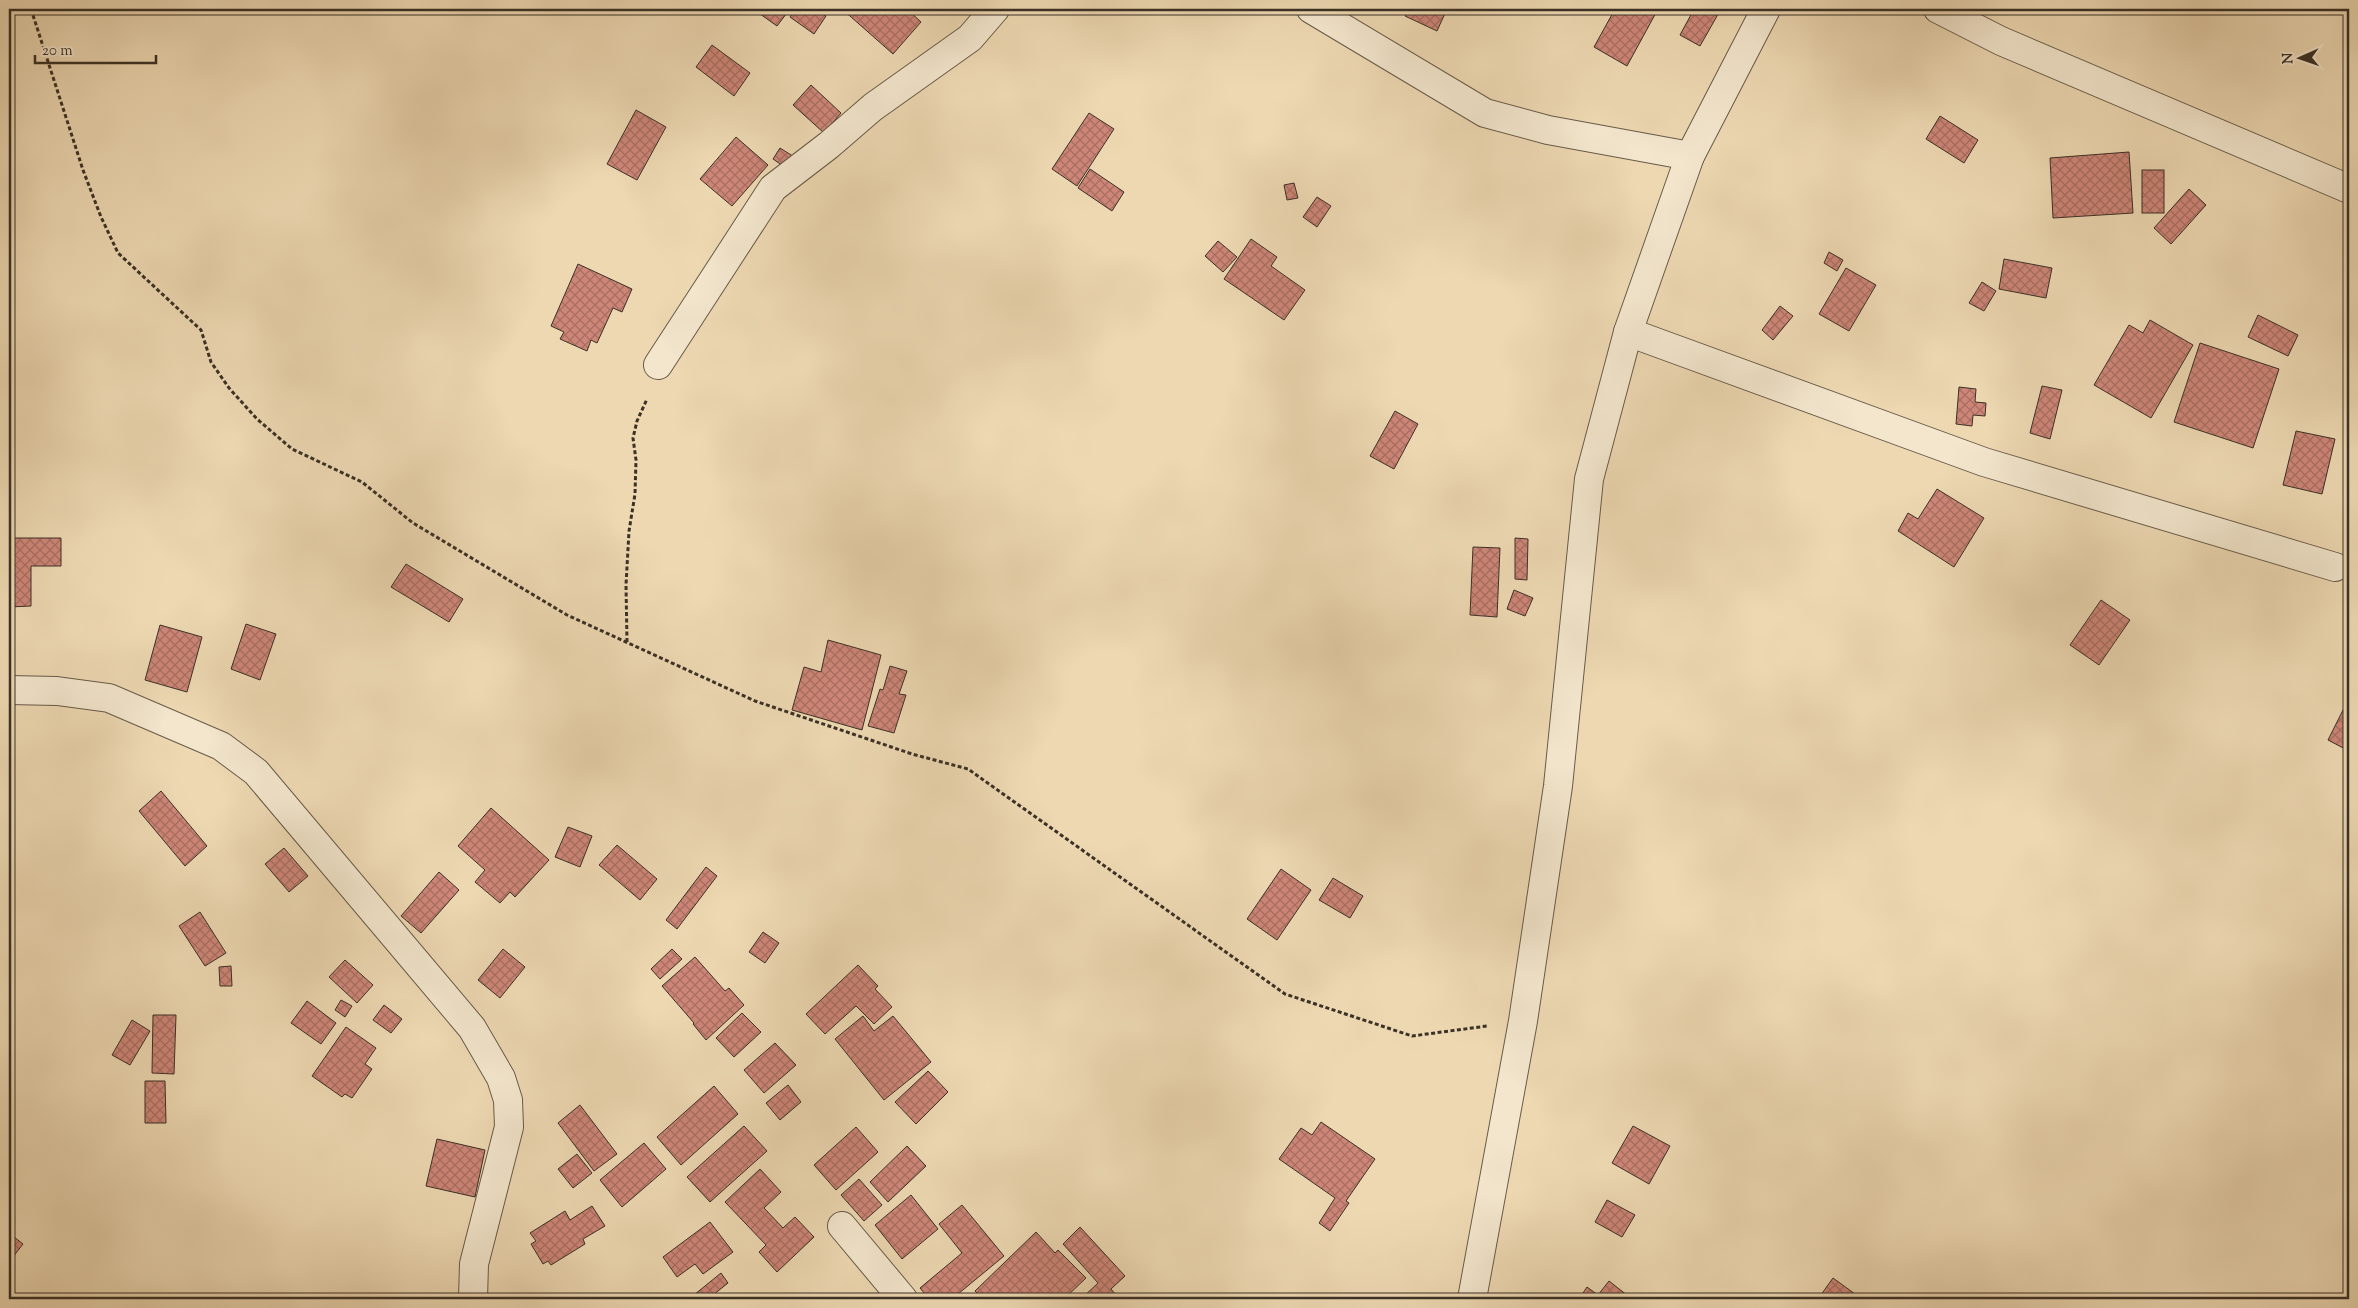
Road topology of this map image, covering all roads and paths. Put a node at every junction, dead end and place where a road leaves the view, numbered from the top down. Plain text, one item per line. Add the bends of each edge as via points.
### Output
1 (31, 9) edge
2 (995, 9) edge
3 (1311, 9) edge
4 (1766, 9) edge
5 (1938, 9) edge
6 (1690, 156) junction
7 (2349, 189) edge
8 (1628, 332) junction
9 (658, 365) joint
10 (2335, 567) dead end
11 (627, 642) junction
12 (9, 690) edge
13 (1523, 1021) junction
14 (842, 1226) dead end
15 (473, 1299) edge
16 (903, 1299) edge
17 (1472, 1299) edge

1 - 11 path via 83,170 118,253 201,330 211,362 257,418 292,449 362,482 413,523 567,615
2 - 9 street via 970,38 873,107 773,188
3 - 6 street via 1485,113 1548,130
4 - 6 street
5 - 7 street via 2001,40
6 - 8 street
8 - 10 street via 1984,462
8 - 13 street via 1589,479 1558,786
9 - 11 path via 633,438 636,460 626,585
11 - 13 path via 755,701 912,754 968,768 1285,994 1412,1036
12 - 15 street via 57,691 109,698 221,746 256,772 472,1028 501,1078 508,1100 509,1127 474,1264
13 - 17 street
14 - 16 street

